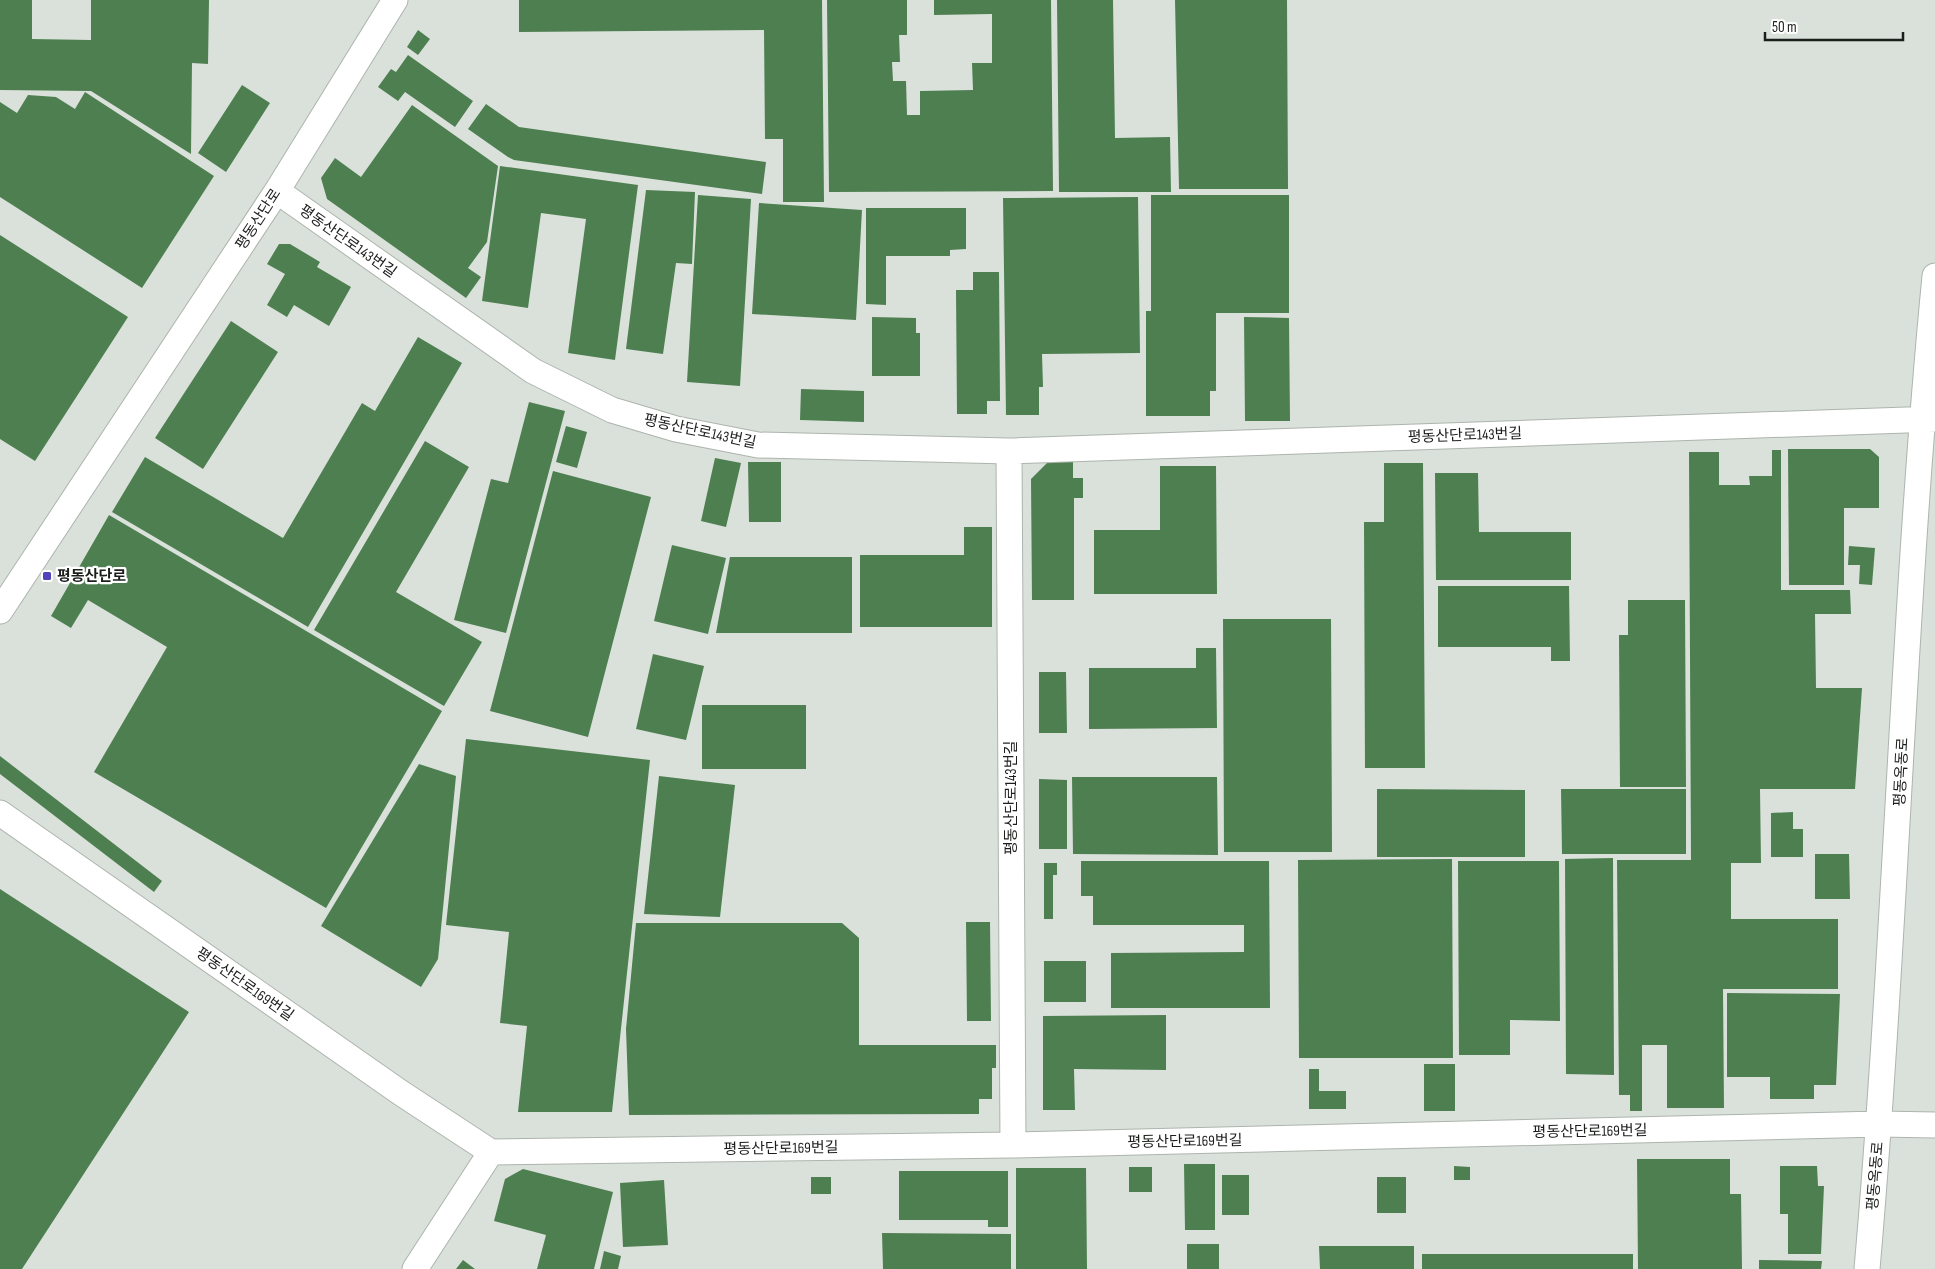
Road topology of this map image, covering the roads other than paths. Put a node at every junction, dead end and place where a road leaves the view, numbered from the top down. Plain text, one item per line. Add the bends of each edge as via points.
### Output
1 (395, 0) edge
2 (277, 191) junction
3 (1935, 276) edge
4 (1928, 419) edge
5 (1010, 451) junction
6 (0, 611) edge
7 (0, 813) edge
8 (1880, 1124) junction
9 (1935, 1125) edge
10 (1014, 1145) junction
11 (491, 1152) junction
12 (415, 1269) edge
13 (1867, 1269) edge

1 - 2 street, 평동산단로
2 - 5 street, 평동산단로143번길 via 533,371 612,410 676,430 758,445
2 - 6 street, 평동산단로
3 - 4 street, 평동옥동로
4 - 5 street, 평동산단로143번길
4 - 8 street, 평동옥동로
5 - 10 street, 평동산단로143번길
7 - 11 street, 평동산단로169번길 via 401,1093
8 - 9 street, 평동산단로169번길
8 - 10 street, 평동산단로169번길
8 - 13 street, 평동옥동로
10 - 11 street, 평동산단로169번길
11 - 12 street

